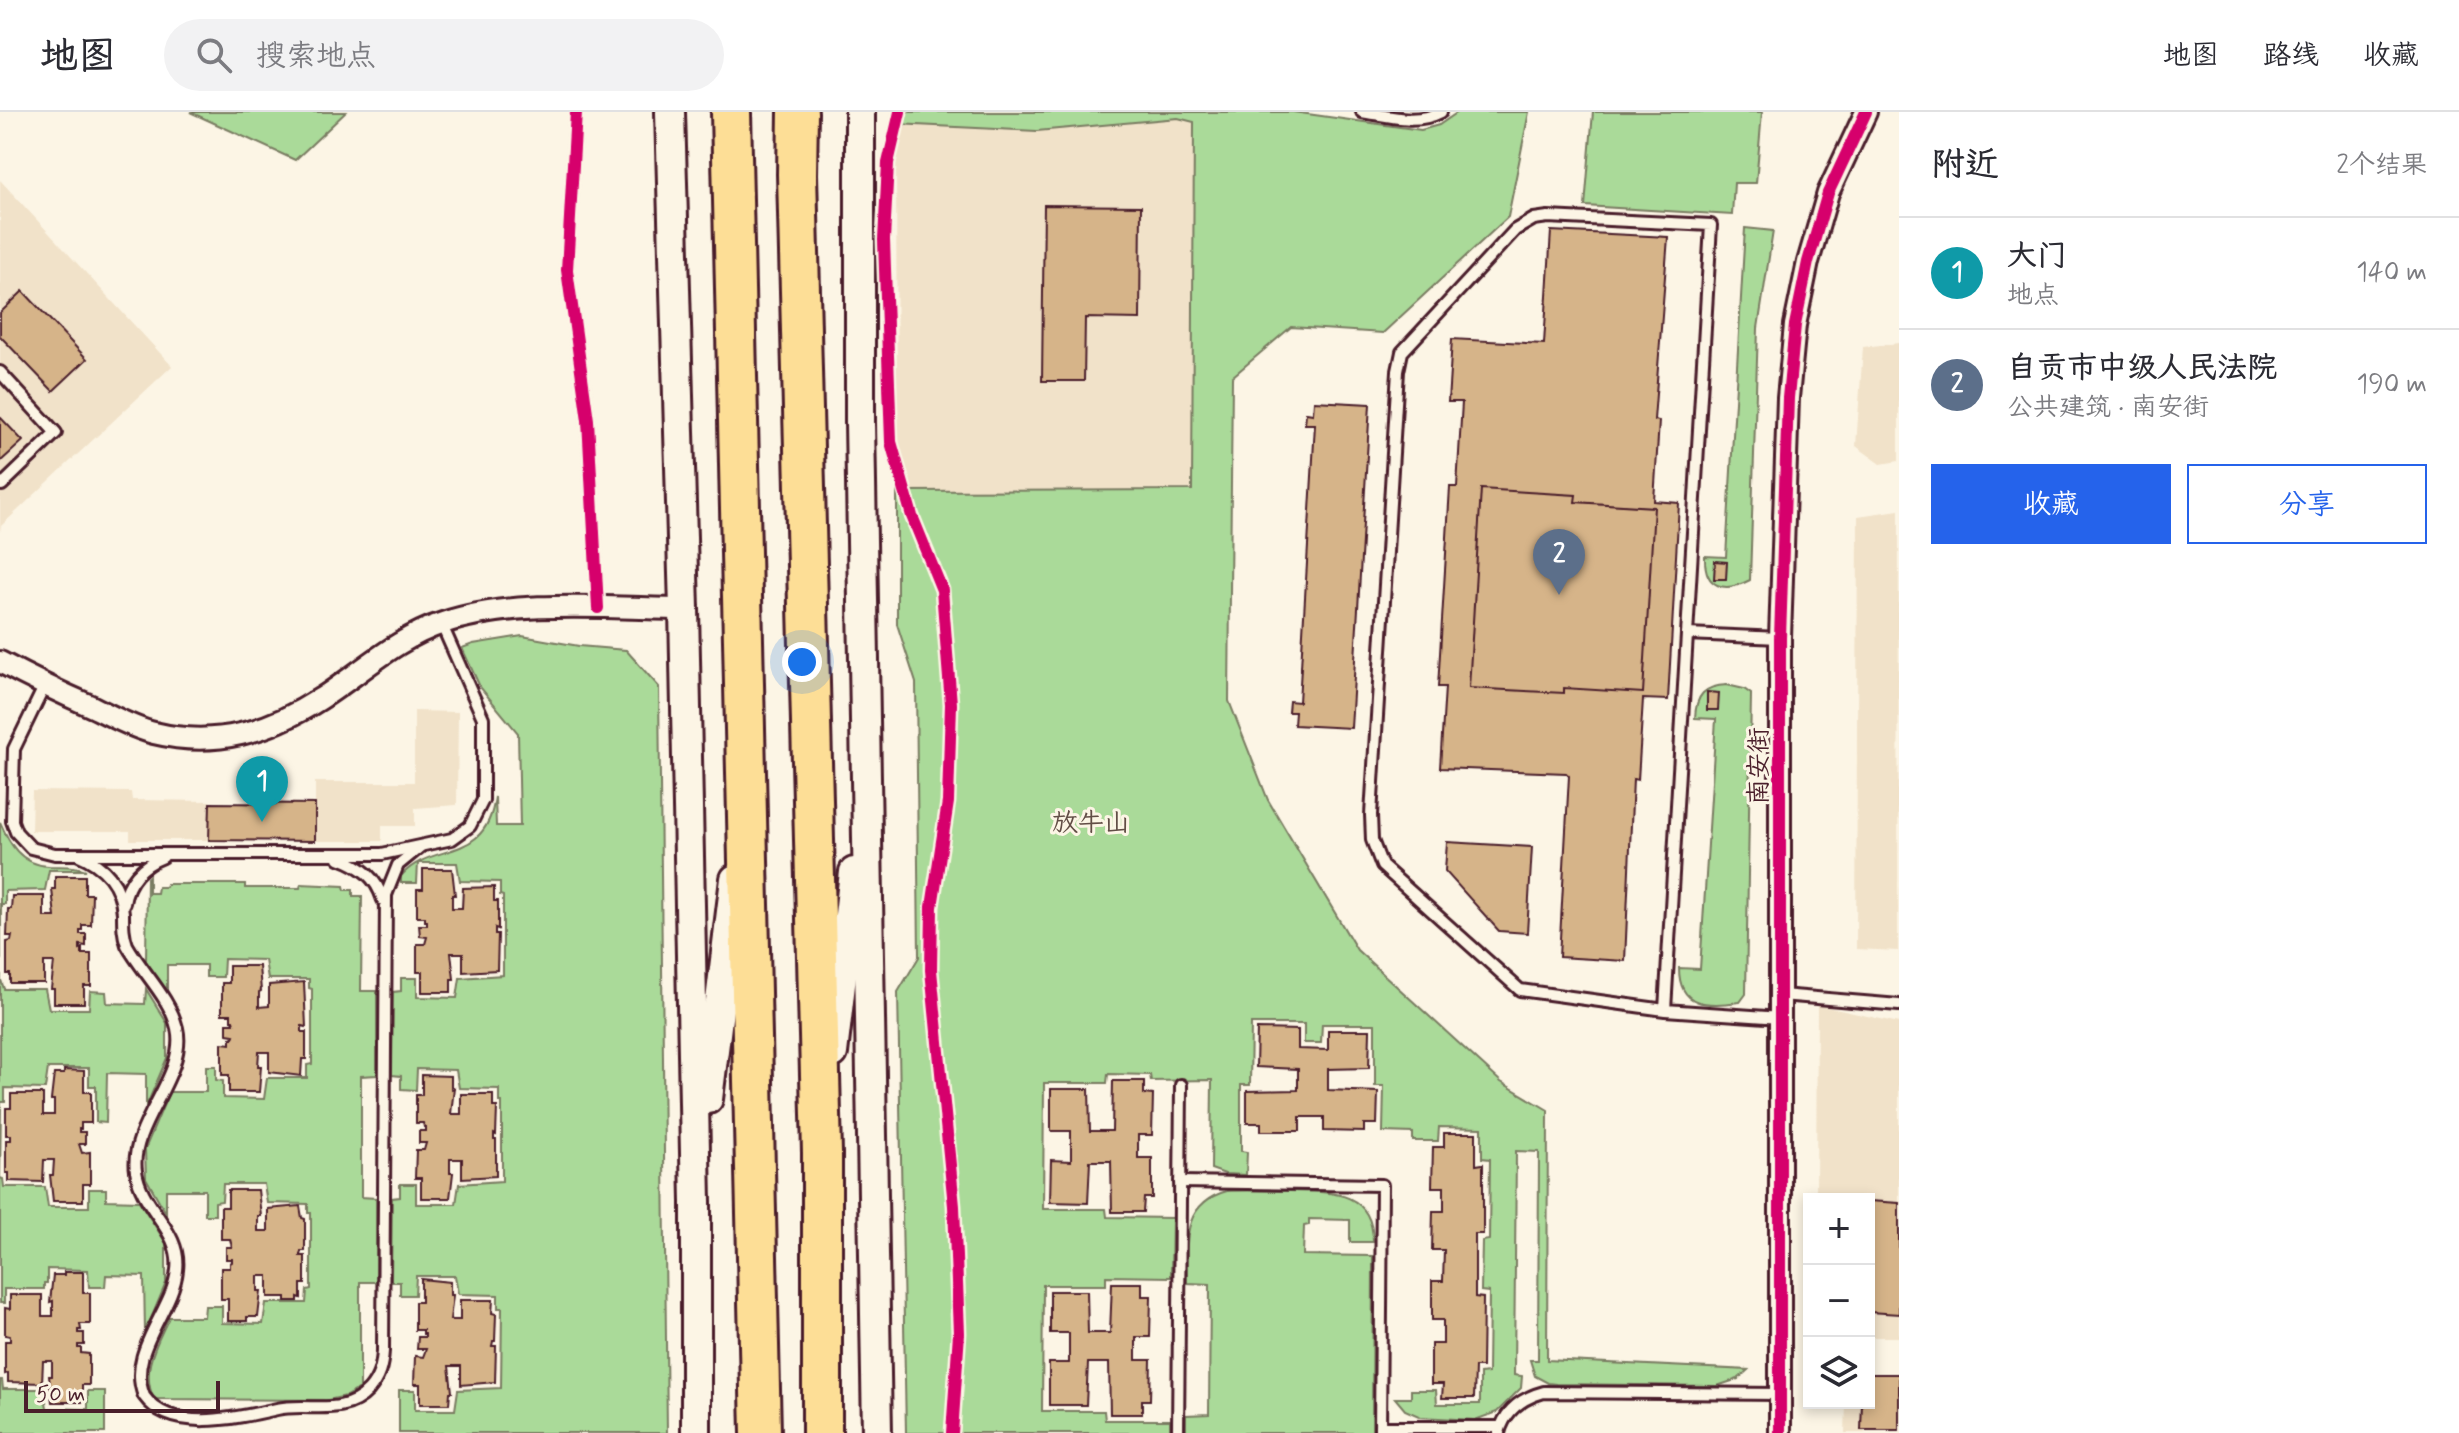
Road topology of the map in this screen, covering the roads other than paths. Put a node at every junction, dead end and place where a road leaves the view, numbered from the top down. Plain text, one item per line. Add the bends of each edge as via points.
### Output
1 (670, 112) edge
2 (731, 112) edge
3 (798, 112) edge
4 (860, 112) edge
5 (1362, 112) edge
6 (1441, 112) edge
7 (1866, 112) edge
8 (0, 372) edge
9 (0, 482) edge
10 (684, 609) junction
11 (441, 623) junction
12 (1687, 634) junction
13 (1780, 638) junction
14 (0, 662) edge
15 (45, 685) junction
16 (867, 755) junction
17 (748, 775) junction
18 (420, 847) junction
19 (77, 854) junction
20 (170, 854) junction
21 (330, 855) junction
22 (123, 909) junction
23 (385, 913) junction
24 (1781, 995) junction
25 (1899, 1005) edge
26 (1665, 1010) junction
27 (1781, 1018) junction
28 (1181, 1085) dead end
29 (822, 1153) junction
30 (1180, 1182) junction
31 (696, 1202) junction
32 (1780, 1394) junction
33 (1380, 1430) edge
34 (1500, 1430) edge
35 (696, 1433) edge
36 (761, 1433) edge
37 (822, 1433) edge
38 (877, 1433) edge
39 (1178, 1433) edge
40 (1780, 1433) edge

1 - 10 street
2 - 17 highway
3 - 29 highway
4 - 16 street
5 - 6 lane via 1416,120
7 - 13 street, 南安街 via 1828,193 1795,325
8 - 9 lane via 56,433
10 - 11 street via 513,610
10 - 31 street
11 - 15 street via 401,642 286,720 220,739 151,732
11 - 18 lane via 483,718 483,800 462,833
12 - 13 lane
12 - 26 lane
12 - 26 lane via 1711,225 1534,219 1506,240 1402,352 1372,840 1382,866 1520,990
13 - 24 street, 南安街
14 - 15 street
15 - 19 lane via 14,749 12,821 31,848 46,854
16 - 29 street
16 - 38 street
17 - 31 street
17 - 36 highway
18 - 21 lane
18 - 23 lane via 392,875
19 - 20 lane
19 - 22 lane via 107,871
20 - 21 lane
20 - 22 lane via 137,874
21 - 23 lane via 372,877
22 - 23 lane via 127,945 170,1011 179,1041 136,1154 139,1184 175,1243 178,1261 140,1377 157,1416 194,1431 282,1408 350,1404 371,1388 380,1371
24 - 25 lane
24 - 27 street, 南安街
26 - 27 lane
27 - 32 street, 南安街
28 - 30 lane
29 - 37 highway
30 - 33 lane via 1382,1185
30 - 39 lane
31 - 35 street
32 - 34 lane via 1544,1392 1510,1410
32 - 40 street, 南安街
33 - 34 lane

